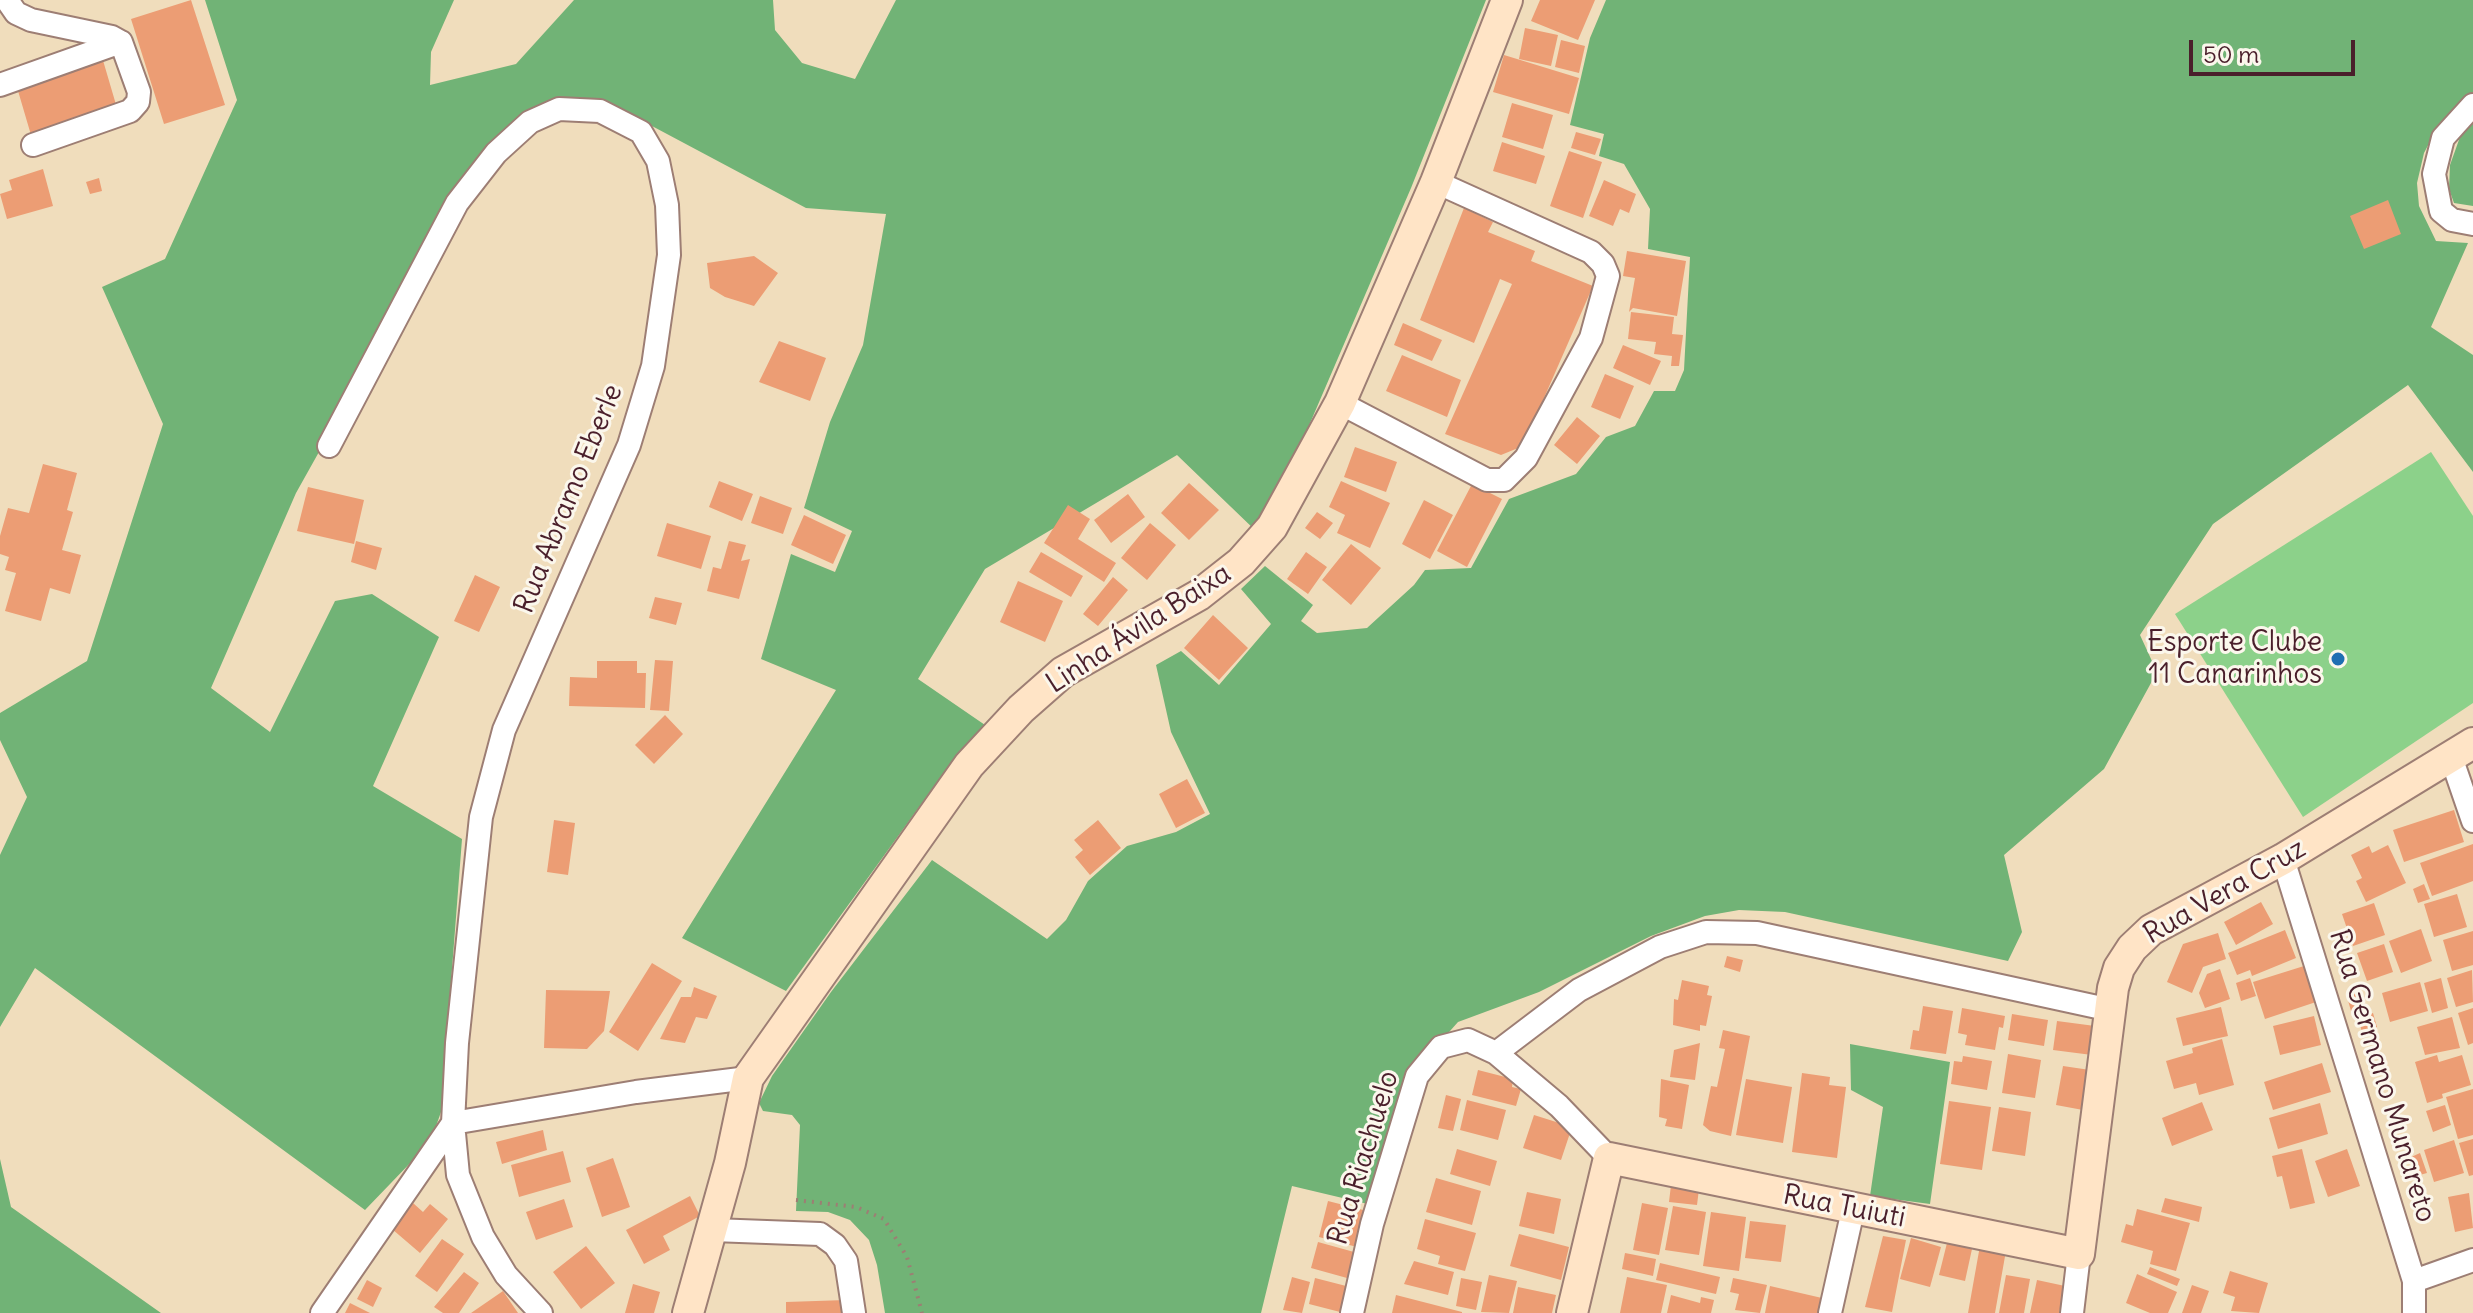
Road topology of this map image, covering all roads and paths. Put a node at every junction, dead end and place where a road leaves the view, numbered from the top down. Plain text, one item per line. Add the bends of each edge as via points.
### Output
1 (7, 0) edge
2 (1507, 0) edge
3 (121, 42) junction
4 (0, 85) edge
5 (2473, 105) edge
6 (33, 145) dead end
7 (1436, 182) junction
8 (2473, 224) edge
9 (1340, 403) junction
10 (329, 446) dead end
11 (2462, 750) edge
12 (2473, 821) edge
13 (2283, 859) junction
14 (2111, 1010) junction
15 (1496, 1053) junction
16 (748, 1078) junction
17 (453, 1123) junction
18 (1609, 1158) junction
19 (796, 1200) dead end
20 (1853, 1210) junction
21 (713, 1230) junction
22 (2079, 1254) junction
23 (2473, 1260) edge
24 (2414, 1281) junction
25 (322, 1313) edge
26 (541, 1313) edge
27 (688, 1313) edge
28 (854, 1313) edge
29 (922, 1313) edge
30 (1352, 1313) edge
31 (1572, 1313) edge
32 (1830, 1313) edge
33 (2072, 1313) edge
34 (2414, 1313) edge

1 - 3 street via 16,13 31,20
2 - 7 street, Linha Ávila Baixa
3 - 4 street
3 - 6 street via 138,102 130,111
5 - 8 street via 2443,138 2434,174 2441,211 2452,220
7 - 9 street, Linha Ávila Baixa
7 - 9 street via 1591,252 1603,264 1608,276 1591,338 1556,410 1526,458 1504,480 1487,480
9 - 16 street, Linha Ávila Baixa via 1272,527 1241,562 1199,595 1063,672 969,765
10 - 17 street, Rua Abramo Eberle via 457,203 496,153 530,122 559,109 600,111 641,132 658,161 667,205 669,255 653,366 629,445 496,759 481,817
11 - 12 street
11 - 13 street, Rua Vera Cruz
13 - 14 street, Rua Vera Cruz via 2142,938 2119,968
13 - 24 street, Rua Germano Munareto
14 - 15 street via 1757,933 1706,932 1660,947 1579,990
14 - 22 street, Rua Vera Cruz
15 - 18 street, Rua Riachuelo via 1559,1106
15 - 30 street, Rua Riachuelo via 1468,1040 1441,1047 1417,1076 1372,1224
16 - 17 street
16 - 21 street
17 - 25 street
17 - 26 street, Rua Abramo Eberle via 458,1175 483,1237 506,1275
18 - 20 street, Rua Tuiuti
18 - 31 street
19 - 29 path via 856,1207 884,1219 907,1257
20 - 22 street, Rua Tuiuti
20 - 32 street
21 - 27 street
21 - 28 street via 820,1234 846,1261
22 - 33 street, Rua Vera Cruz
23 - 24 street
24 - 34 street, Rua Germano Munareto

